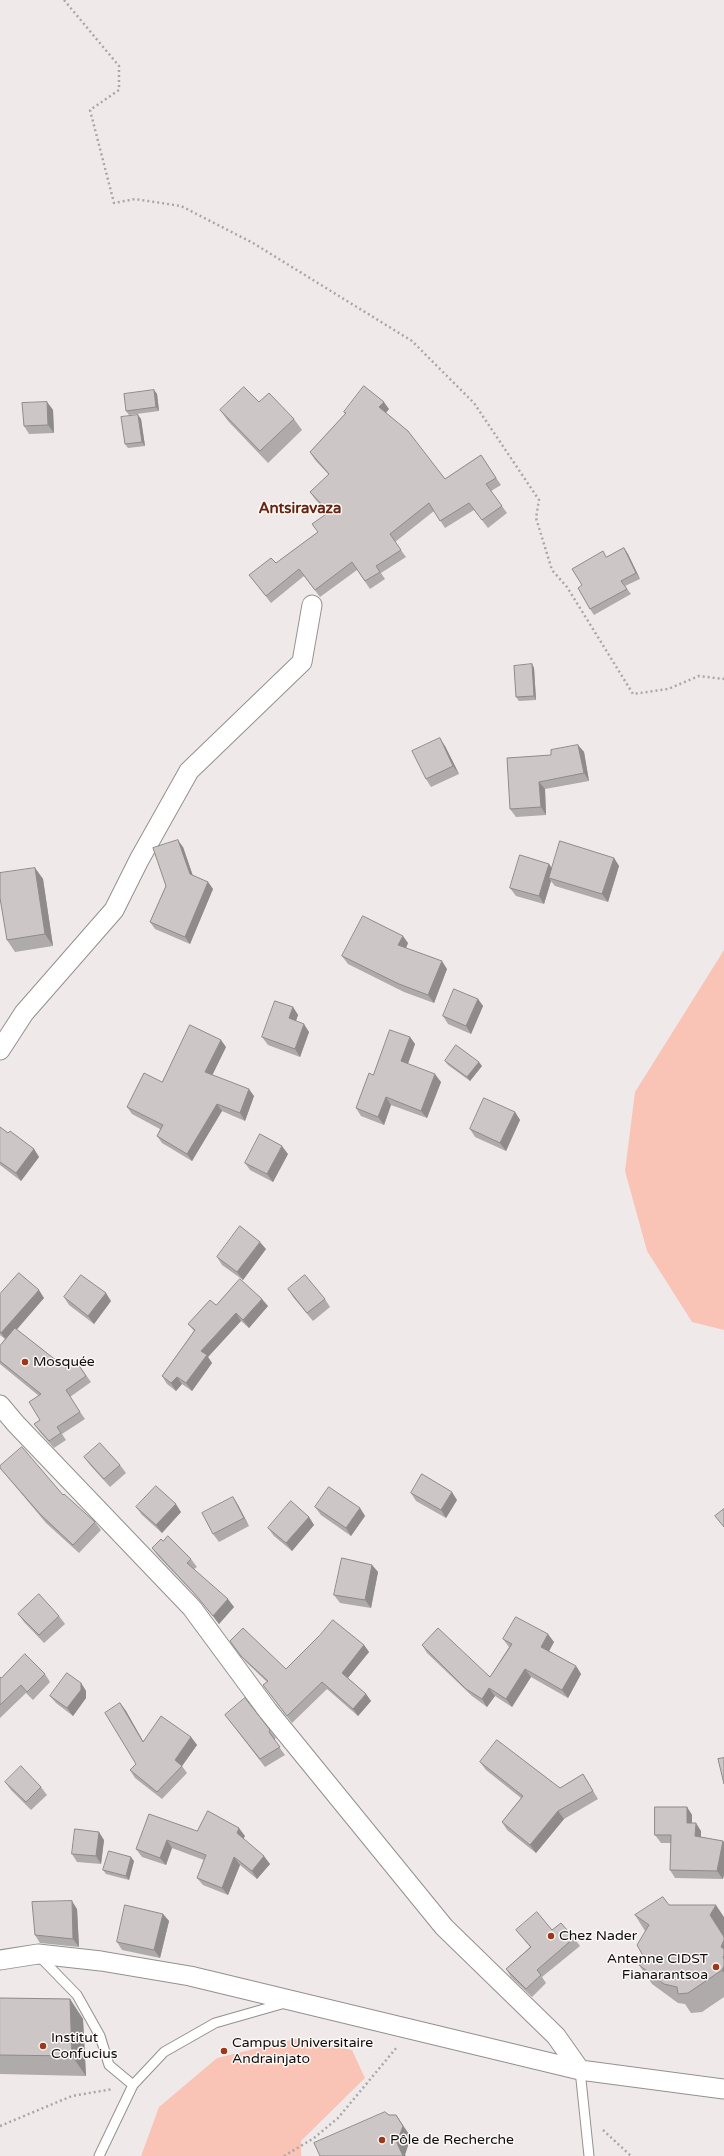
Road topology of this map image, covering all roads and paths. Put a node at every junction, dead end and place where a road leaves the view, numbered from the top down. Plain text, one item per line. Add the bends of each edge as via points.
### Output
1 (64, 0) edge
2 (312, 605) dead end
3 (724, 679) edge
4 (0, 1050) edge
5 (0, 1405) edge
6 (38, 1954) junction
7 (0, 1960) edge
8 (292, 2001) junction
9 (411, 2030) junction
10 (580, 2070) junction
11 (133, 2085) junction
12 (724, 2090) edge
13 (584, 2113) junction
14 (0, 2126) edge
15 (99, 2156) edge
16 (284, 2156) edge
17 (589, 2156) edge
18 (631, 2156) edge

1 - 3 path via 119,66 119,90 90,110 114,203 135,199 182,206 253,243 412,341 474,403 539,500 536,518 552,570 567,587 633,694 668,689 699,676
2 - 4 street via 302,662 189,772 114,910 24,1012
5 - 10 street via 192,1608 268,1711 444,1927 556,2036
6 - 7 street
6 - 8 street via 101,1961 190,1976
6 - 11 lane via 77,1995 100,2036 109,2064
8 - 9 street
8 - 11 lane via 215,2023 164,2052
9 - 10 street
9 - 16 path via 338,2118 314,2138
10 - 12 street
10 - 13 lane
11 - 14 path via 72,2096
11 - 15 lane
13 - 17 lane
13 - 18 path

